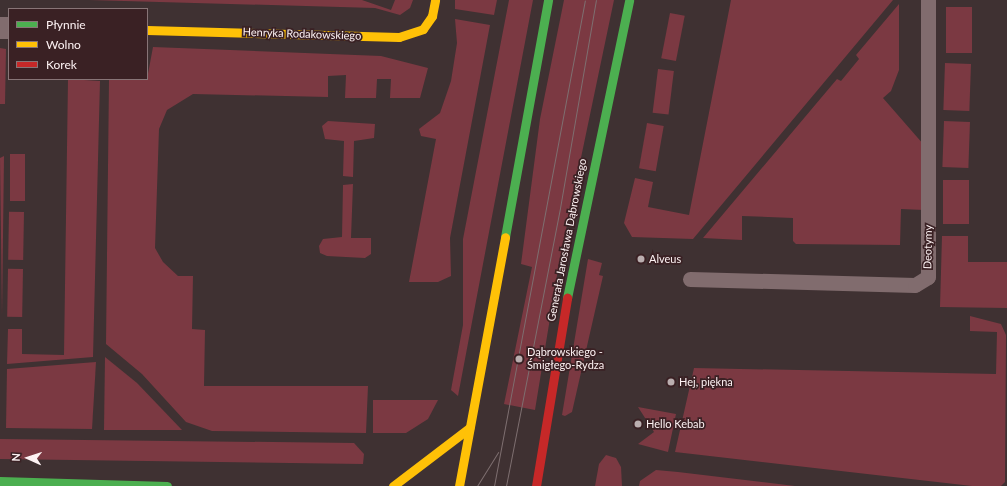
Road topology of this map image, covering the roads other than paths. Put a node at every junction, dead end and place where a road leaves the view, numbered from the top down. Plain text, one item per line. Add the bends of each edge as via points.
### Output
1 (435, 0) edge
2 (548, 0) edge
3 (629, 0) edge
4 (928, 0) edge
5 (148, 30) edge
6 (690, 279) dead end
7 (469, 428) junction
8 (0, 481) edge
9 (167, 486) edge
10 (393, 486) edge
11 (458, 486) edge
12 (536, 486) edge

1 - 5 main road, Henryka Rodakowskiego via 432,16 423,29 399,37
2 - 7 main road
3 - 12 main road, Generała Jarosława Dąbrowskiego via 576,245
4 - 6 lane, Deotymy via 928,277 915,284
7 - 10 main road
7 - 11 main road
8 - 9 main road

